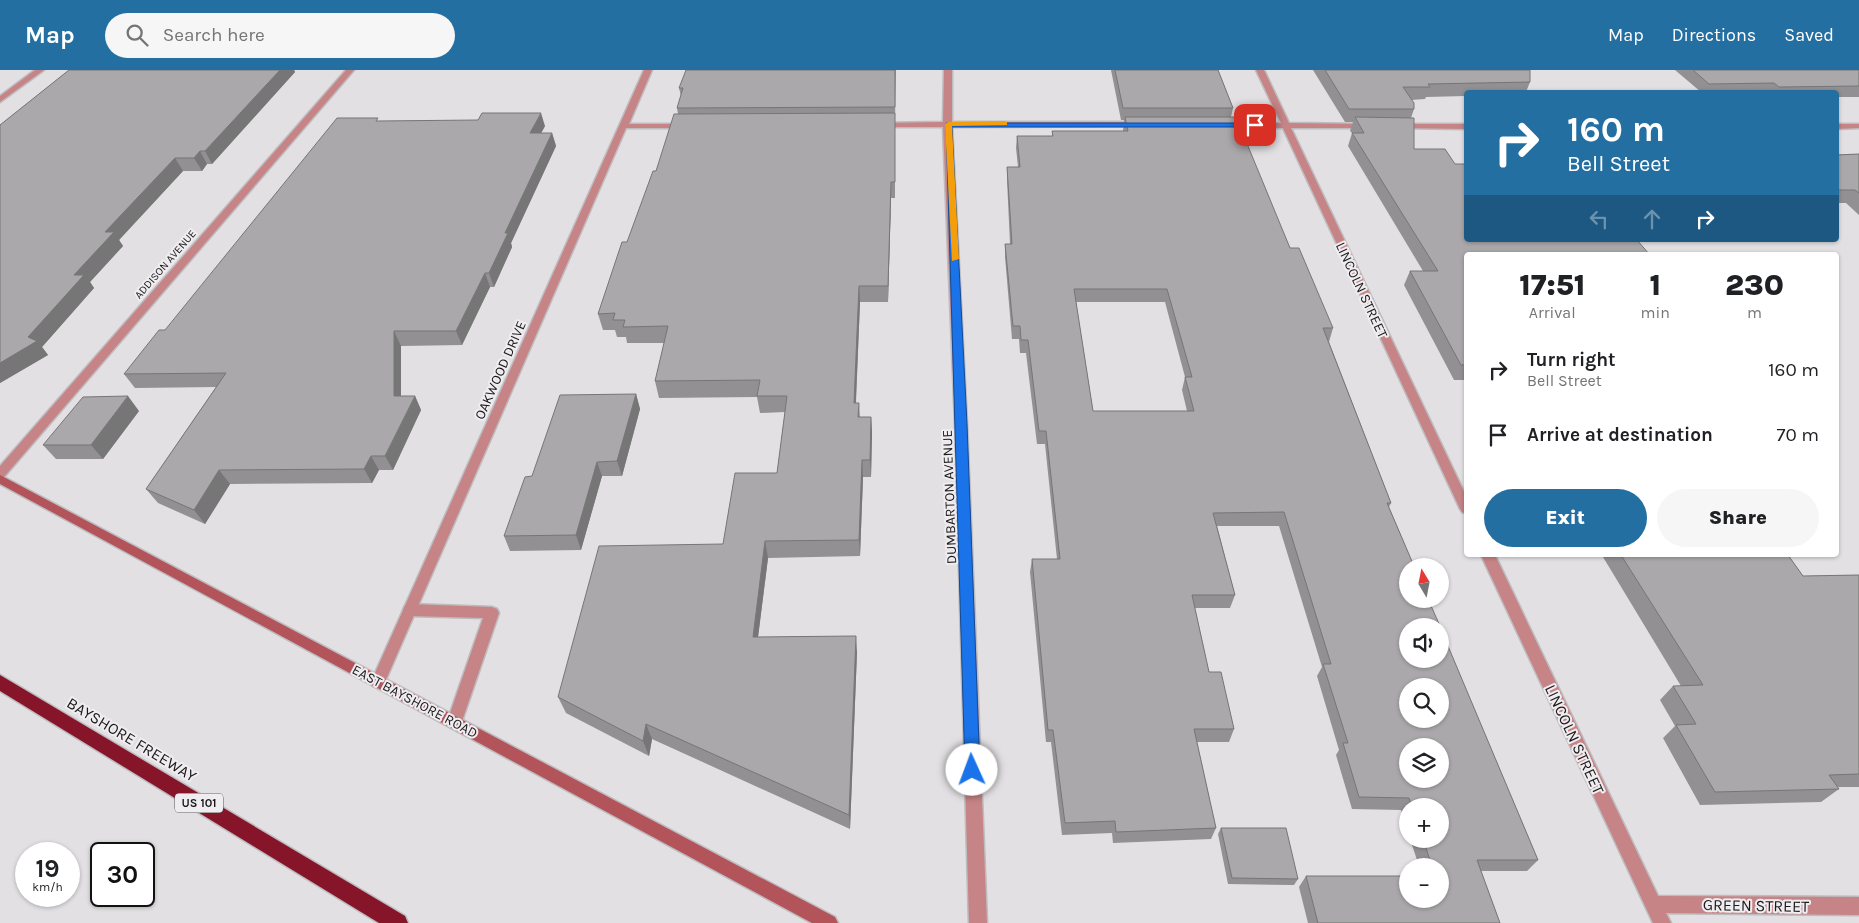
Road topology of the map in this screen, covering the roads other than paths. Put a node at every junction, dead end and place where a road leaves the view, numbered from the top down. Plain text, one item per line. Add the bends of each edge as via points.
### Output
1 (40, 70) edge
2 (350, 70) edge
3 (648, 70) edge
4 (948, 70) edge
5 (1260, 70) edge
6 (0, 100) edge
7 (948, 124) junction
8 (1151, 124) edge
9 (873, 125) edge
10 (1211, 125) edge
11 (1284, 125) junction
12 (623, 126) junction
13 (698, 126) edge
14 (1380, 126) edge
15 (1390, 126) edge
16 (1464, 126) edge
17 (1859, 126) edge
18 (1839, 127) edge
19 (0, 474) edge
20 (0, 479) edge
21 (1464, 505) edge
22 (1489, 557) edge
23 (410, 610) junction
24 (0, 682) edge
25 (378, 682) junction
26 (455, 722) junction
27 (1653, 904) junction
28 (1859, 906) edge
29 (398, 923) edge
30 (829, 923) edge
31 (978, 923) edge
32 (1662, 923) edge

1 - 6 street
2 - 19 street, ADDISON AVENUE
3 - 12 street, OAKWOOD DRIVE
4 - 7 street, DUMBARTON AVENUE
5 - 11 street, LINCOLN STREET
7 - 8 street
7 - 9 street
7 - 31 street, DUMBARTON AVENUE
10 - 11 street
11 - 14 street
11 - 21 street, LINCOLN STREET
12 - 13 street
12 - 23 street, OAKWOOD DRIVE
15 - 16 street
17 - 18 street
20 - 25 street, EAST BAYSHORE ROAD
22 - 27 street, LINCOLN STREET
23 - 25 street, OAKWOOD DRIVE
23 - 26 street via 492,613
24 - 29 highway, BAYSHORE FREEWAY / US 101
25 - 26 street, EAST BAYSHORE ROAD
26 - 30 street, EAST BAYSHORE ROAD
27 - 28 street, GREEN STREET
27 - 32 street, LINCOLN STREET

